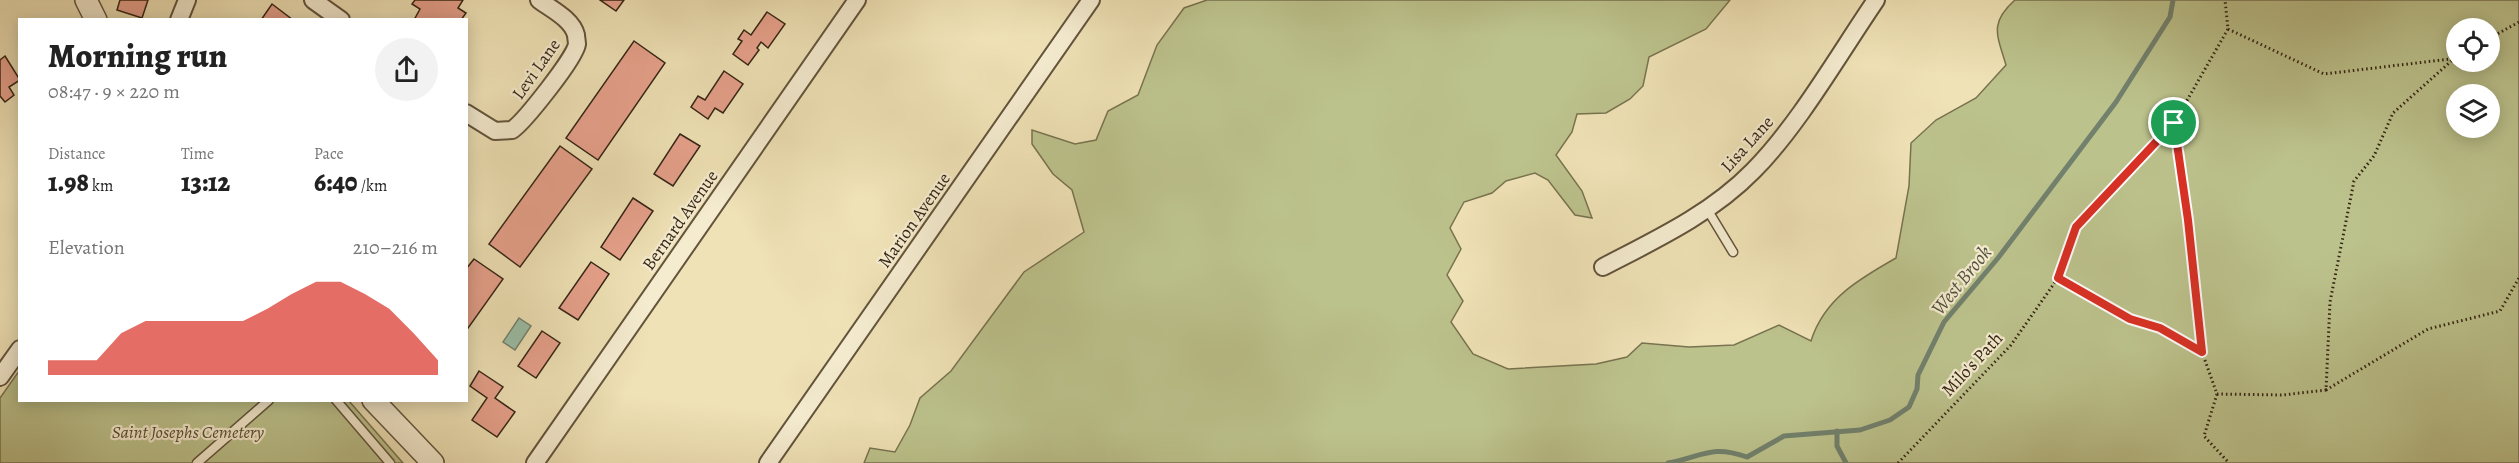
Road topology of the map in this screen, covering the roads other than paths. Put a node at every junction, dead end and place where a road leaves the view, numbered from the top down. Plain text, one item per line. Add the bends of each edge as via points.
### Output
1 (86, 0) edge
2 (187, 0) edge
3 (538, 0) edge
4 (857, 0) edge
5 (1091, 0) edge
6 (1876, 0) edge
7 (321, 2) edge
8 (95, 18) edge
9 (180, 18) edge
10 (339, 18) edge
11 (468, 114) edge
12 (1707, 209) junction
13 (1733, 252) dead end
14 (1603, 267) dead end
15 (18, 352) edge
16 (0, 377) edge
17 (267, 402) edge
18 (338, 402) edge
19 (375, 402) edge
20 (197, 463) edge
21 (390, 463) edge
22 (433, 463) edge
23 (535, 463) edge
24 (768, 463) edge

1 - 8 street
2 - 9 street
3 - 11 street, Levi Lane via 574,29 577,44 569,60 517,127 507,132 489,129
4 - 23 street, Bernard Avenue
5 - 24 street, Marion Avenue
6 - 12 street, Lisa Lane via 1768,154
7 - 10 street
12 - 13 lane
12 - 14 street, Lisa Lane
15 - 16 street
17 - 20 lane
18 - 21 lane
19 - 22 street

